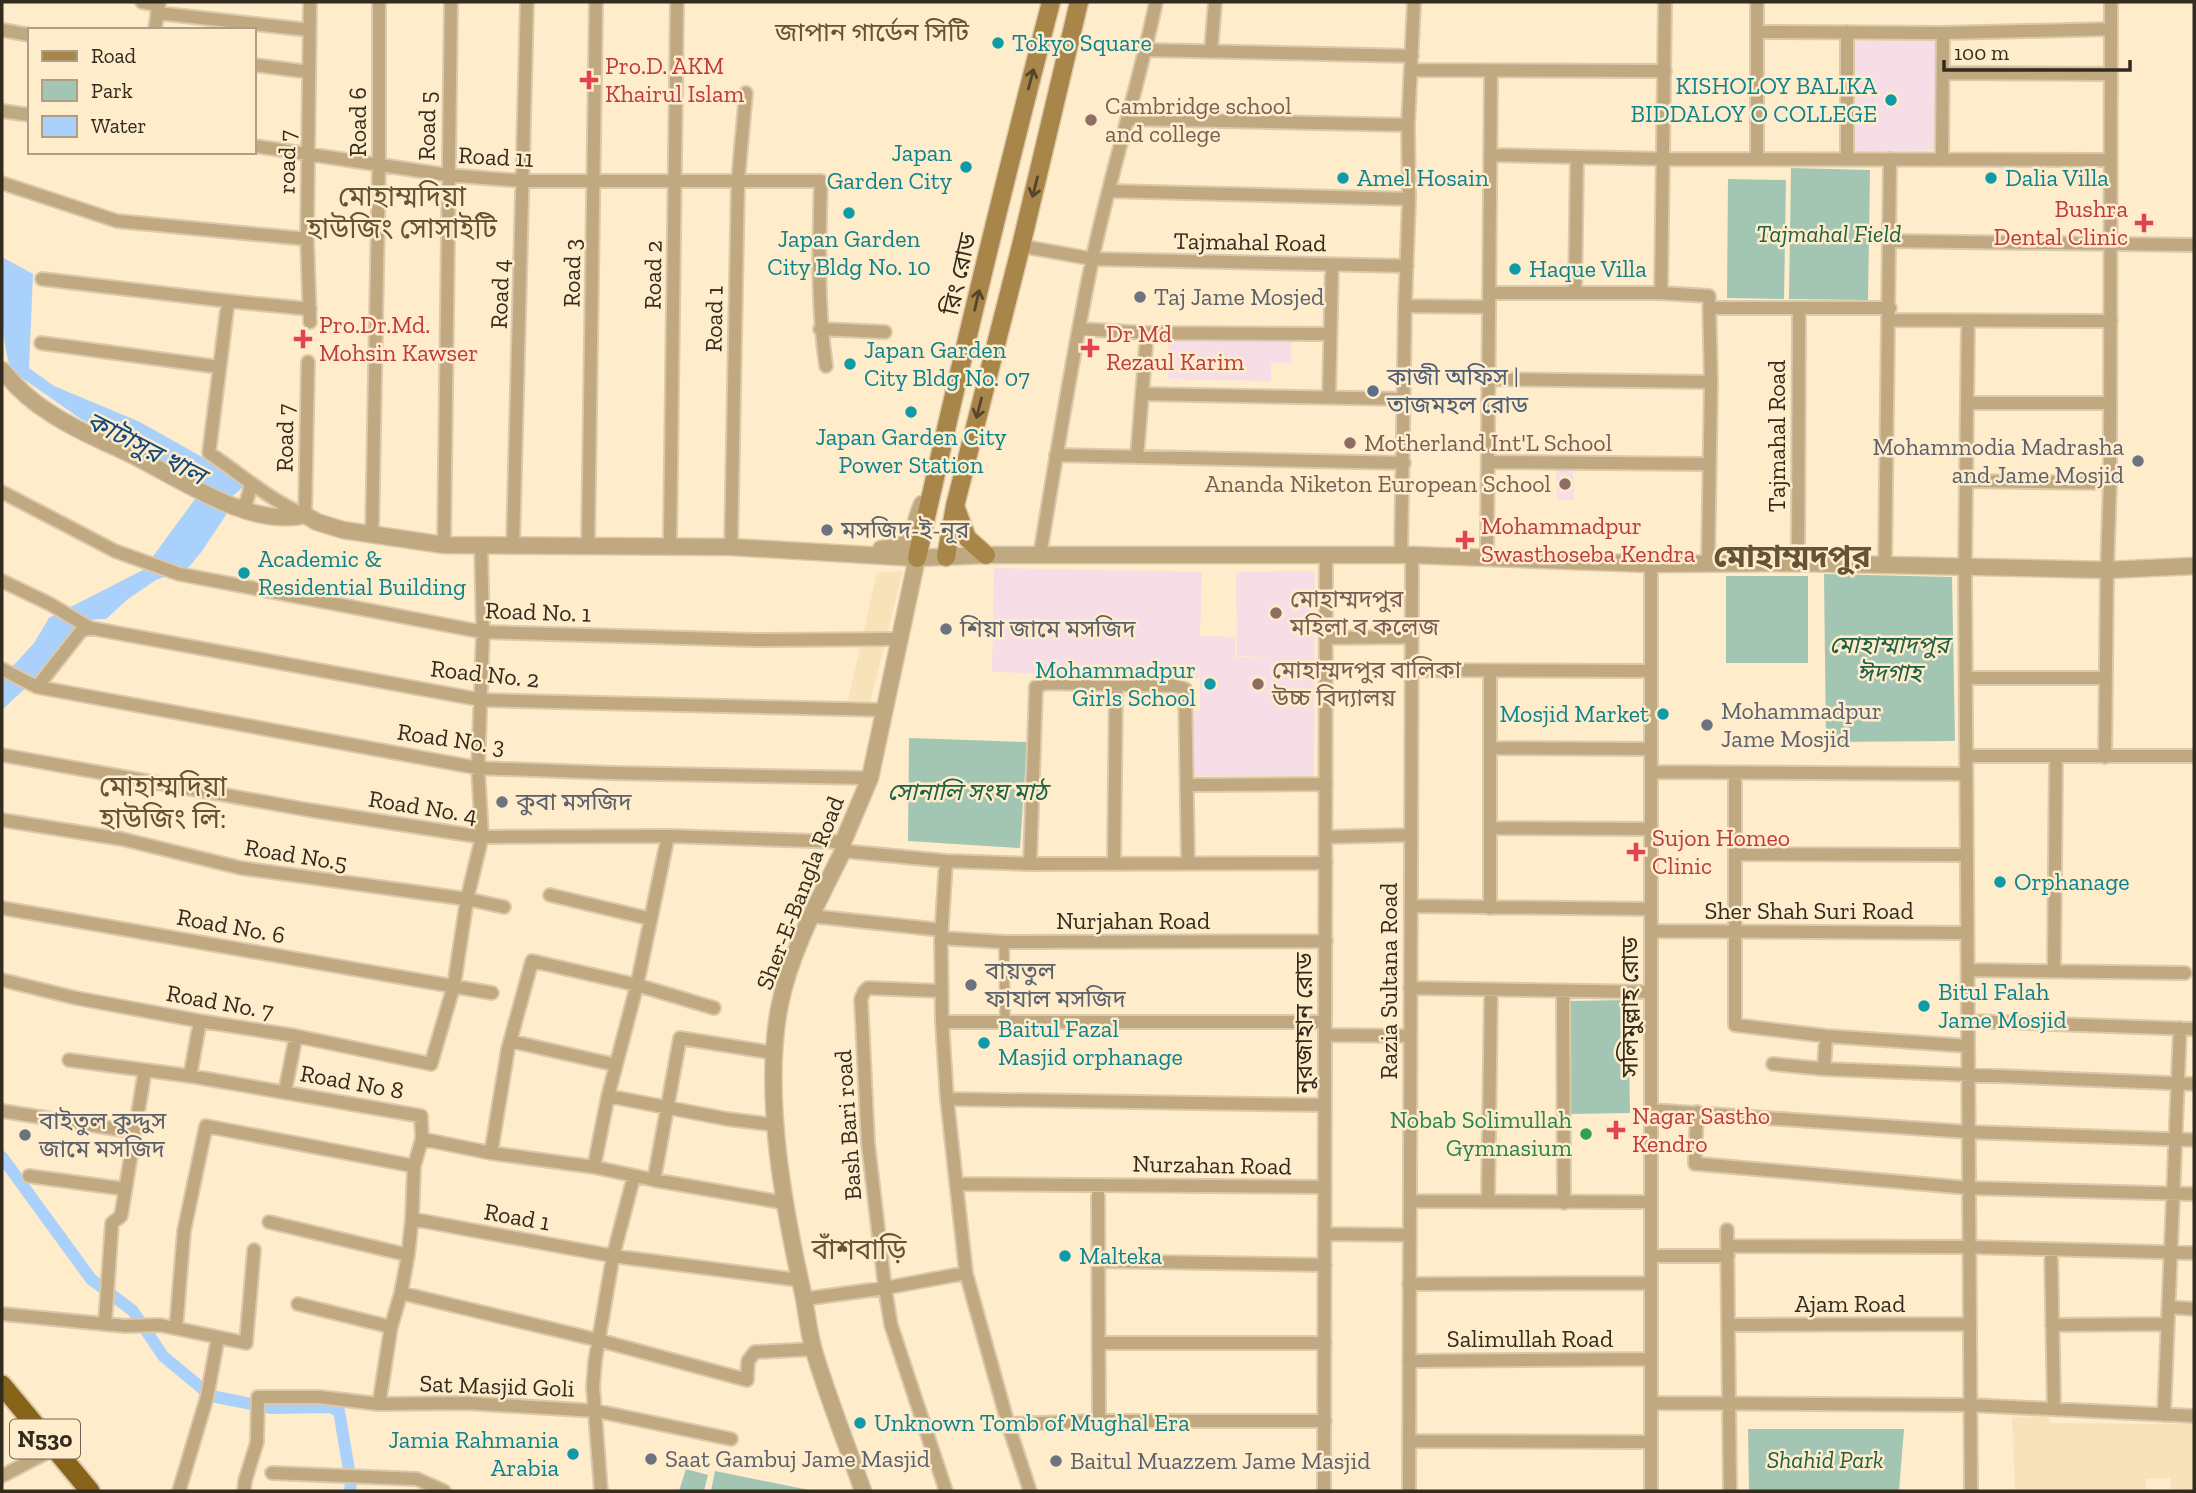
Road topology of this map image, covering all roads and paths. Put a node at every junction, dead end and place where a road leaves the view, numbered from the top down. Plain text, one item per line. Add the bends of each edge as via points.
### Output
1 (142, 2) edge
2 (310, 2) edge
3 (379, 2) edge
4 (451, 2) edge
5 (527, 2) edge
6 (596, 2) edge
7 (677, 2) edge
8 (1051, 2) edge
9 (1079, 2) edge
10 (1156, 2) edge
11 (1215, 2) edge
12 (1414, 2) edge
13 (1665, 2) edge
14 (1757, 2) edge
15 (2111, 2) edge
16 (158, 7) edge
17 (155, 28) edge
18 (2111, 29) junction
19 (2, 30) edge
20 (309, 30) junction
21 (1757, 32) junction
22 (1847, 32) junction
23 (1943, 33) junction
24 (28, 35) edge
25 (1146, 50) junction
26 (1211, 51) junction
27 (1412, 55) junction
28 (256, 65) edge
29 (1411, 70) junction
30 (1491, 71) junction
31 (1665, 71) junction
32 (309, 72) junction
33 (1943, 73) junction
34 (2111, 74) junction
35 (746, 93) dead end
36 (2, 111) edge
37 (28, 115) edge
38 (1128, 119) junction
39 (1408, 125) junction
40 (1017, 135) junction
41 (1046, 144) junction
42 (256, 146) edge
43 (309, 154) junction
44 (1490, 155) junction
45 (1577, 158) junction
46 (1757, 158) junction
47 (1847, 158) junction
48 (1662, 159) junction
49 (1890, 159) junction
50 (1942, 159) junction
51 (2111, 160) junction
52 (379, 164) junction
53 (447, 176) junction
54 (595, 180) junction
55 (675, 180) junction
56 (738, 180) junction
57 (524, 181) junction
58 (2, 183) edge
59 (1110, 191) junction
60 (1409, 198) junction
61 (307, 239) junction
62 (1890, 241) junction
63 (2111, 242) junction
64 (2194, 245) edge
65 (1021, 246) junction
66 (1093, 259) junction
67 (1332, 265) junction
68 (1407, 266) junction
69 (42, 279) dead end
70 (1489, 293) junction
71 (1575, 293) junction
72 (1661, 293) junction
73 (228, 301) junction
74 (1405, 306) junction
75 (1489, 307) junction
76 (1710, 308) junction
77 (1799, 308) junction
78 (1890, 314) junction
79 (1968, 321) junction
80 (2110, 321) junction
81 (821, 329) junction
82 (1080, 329) junction
83 (885, 332) dead end
84 (1147, 333) junction
85 (1330, 334) junction
86 (968, 341) junction
87 (41, 343) dead end
88 (994, 348) junction
89 (308, 362) dead end
90 (826, 366) dead end
91 (219, 367) junction
92 (2, 370) edge
93 (1489, 379) junction
94 (1711, 382) junction
95 (1142, 394) junction
96 (1329, 397) junction
97 (1405, 399) junction
98 (1967, 403) junction
99 (2110, 403) junction
100 (1056, 455) junction
101 (1137, 456) junction
102 (1488, 462) junction
103 (1404, 463) junction
104 (1709, 464) junction
105 (1967, 481) junction
106 (2110, 483) junction
107 (251, 485) junction
108 (2, 492) edge
109 (931, 493) junction
110 (233, 505) junction
111 (955, 506) junction
112 (305, 515) junction
113 (372, 535) junction
114 (444, 544) junction
115 (481, 545) junction
116 (513, 545) junction
117 (588, 545) junction
118 (731, 547) junction
119 (667, 548) junction
120 (837, 554) junction
121 (986, 555) junction
122 (1040, 555) junction
123 (1326, 555) junction
124 (1406, 555) junction
125 (1487, 556) junction
126 (946, 557) junction
127 (917, 558) junction
128 (1651, 564) junction
129 (1708, 564) junction
130 (1798, 564) junction
131 (1885, 566) junction
132 (2194, 566) edge
133 (1965, 568) junction
134 (2107, 570) junction
135 (2, 581) edge
136 (89, 627) junction
137 (483, 632) junction
138 (1412, 637) junction
139 (1326, 638) junction
140 (901, 639) junction
141 (2, 669) edge
142 (1411, 670) junction
143 (1490, 671) junction
144 (1651, 671) junction
145 (1966, 678) junction
146 (2105, 678) junction
147 (1116, 685) junction
148 (35, 687) junction
149 (482, 700) junction
150 (885, 710) junction
151 (1490, 748) junction
152 (1651, 749) junction
153 (2, 755) edge
154 (1966, 756) junction
155 (2056, 756) junction
156 (2194, 756) edge
157 (2105, 757) junction
158 (478, 768) junction
159 (1651, 772) junction
160 (1735, 772) junction
161 (1966, 774) junction
162 (870, 778) junction
163 (1326, 783) junction
164 (1187, 785) junction
165 (2, 820) edge
166 (1490, 828) junction
167 (1651, 829) junction
168 (1411, 835) junction
169 (668, 836) junction
170 (1326, 837) junction
171 (482, 838) junction
172 (843, 847) junction
173 (1735, 854) junction
174 (1967, 855) junction
175 (946, 861) junction
176 (1188, 863) junction
177 (1326, 863) junction
178 (1030, 864) junction
179 (1114, 864) junction
180 (550, 895) dead end
181 (467, 899) junction
182 (1411, 906) junction
183 (503, 907) dead end
184 (2, 908) edge
185 (1490, 908) junction
186 (1651, 909) junction
187 (811, 916) junction
188 (651, 919) junction
189 (1651, 931) junction
190 (1735, 931) junction
191 (1967, 933) junction
192 (941, 934) junction
193 (1326, 941) junction
194 (1004, 942) junction
195 (1968, 970) junction
196 (2054, 971) junction
197 (2185, 972) dead end
198 (2, 980) edge
199 (454, 985) junction
200 (637, 985) junction
201 (1410, 988) junction
202 (1490, 990) junction
203 (940, 991) junction
204 (1563, 991) junction
205 (1651, 992) junction
206 (492, 993) dead end
207 (714, 1008) dead end
208 (200, 1021) junction
209 (1968, 1021) junction
210 (942, 1022) junction
211 (1005, 1024) junction
212 (2180, 1028) junction
213 (1325, 1029) junction
214 (2194, 1029) edge
215 (296, 1036) junction
216 (1410, 1036) junction
217 (1826, 1036) junction
218 (510, 1041) junction
219 (1968, 1046) junction
220 (774, 1053) junction
221 (69, 1060) dead end
222 (1773, 1063) dead end
223 (616, 1065) junction
224 (1824, 1069) junction
225 (145, 1070) junction
226 (190, 1076) junction
227 (1968, 1076) junction
228 (2177, 1083) junction
229 (2194, 1084) edge
230 (285, 1091) junction
231 (608, 1096) junction
232 (947, 1099) junction
233 (1325, 1105) junction
234 (668, 1106) junction
235 (1651, 1110) junction
236 (2, 1111) edge
237 (1697, 1112) junction
238 (776, 1125) junction
239 (135, 1132) junction
240 (1969, 1132) junction
241 (422, 1139) junction
242 (2175, 1139) junction
243 (2194, 1140) edge
244 (491, 1153) junction
245 (414, 1166) junction
246 (594, 1167) junction
247 (29, 1176) dead end
248 (634, 1176) junction
249 (654, 1180) junction
250 (956, 1184) junction
251 (1098, 1185) junction
252 (1325, 1187) junction
253 (1969, 1188) junction
254 (125, 1189) junction
255 (2173, 1192) junction
256 (2194, 1194) edge
257 (1410, 1201) junction
258 (1488, 1202) junction
259 (1651, 1202) junction
260 (786, 1203) junction
261 (1564, 1203) junction
262 (412, 1219) junction
263 (269, 1222) dead end
264 (1727, 1230) dead end
265 (1325, 1234) junction
266 (1410, 1235) junction
267 (1969, 1247) junction
268 (254, 1250) dead end
269 (2051, 1250) junction
270 (1728, 1251) junction
271 (2171, 1252) junction
272 (2194, 1254) edge
273 (408, 1255) junction
274 (613, 1256) junction
275 (1651, 1256) junction
276 (1099, 1261) junction
277 (1325, 1265) junction
278 (966, 1273) junction
279 (799, 1280) junction
280 (1651, 1283) junction
281 (1409, 1284) junction
282 (885, 1288) junction
283 (401, 1293) junction
284 (804, 1299) junction
285 (298, 1304) dead end
286 (2169, 1307) junction
287 (2194, 1308) edge
288 (2, 1314) edge
289 (105, 1323) junction
290 (1970, 1324) junction
291 (2168, 1324) junction
292 (1730, 1325) junction
293 (2052, 1325) junction
294 (391, 1326) junction
295 (176, 1328) junction
296 (218, 1337) junction
297 (598, 1340) junction
298 (1099, 1343) junction
299 (1325, 1343) junction
300 (814, 1349) junction
301 (1651, 1359) junction
302 (1409, 1361) junction
303 (2, 1387) edge
304 (1728, 1402) junction
305 (1651, 1403) junction
306 (379, 1404) junction
307 (1970, 1405) junction
308 (2054, 1408) junction
309 (597, 1411) junction
310 (2164, 1415) junction
311 (2194, 1416) edge
312 (1099, 1421) junction
313 (1325, 1421) junction
314 (1008, 1424) junction
315 (731, 1439) dead end
316 (1409, 1441) junction
317 (1651, 1442) junction
318 (54, 1449) junction
319 (272, 1473) dead end
320 (2, 1476) edge
321 (90, 1491) edge
322 (179, 1491) edge
323 (243, 1491) edge
324 (444, 1491) edge
325 (601, 1491) edge
326 (863, 1491) edge
327 (946, 1491) edge
328 (1030, 1491) edge
329 (1324, 1491) edge
330 (1409, 1491) edge
331 (1651, 1491) edge
332 (1730, 1491) edge
333 (1971, 1491) edge

1 - 16 street
2 - 20 street, road 7
3 - 52 street, Road 6
4 - 53 street, Road 5
5 - 57 street, Road 4
6 - 54 street, Road 3
7 - 55 street, Road 2
40 -> 8 main road, রিং রোড
9 - 41 main road
10 - 25 street
11 - 26 street
12 - 27 street
13 - 31 street
14 - 21 street
15 - 18 street
16 - 17 street
16 - 20 street
18 - 23 street
18 - 34 street
19 - 24 street
20 - 32 street, road 7
21 - 22 street
21 - 46 street
22 - 23 street
22 - 47 street
23 - 33 street
25 - 26 street
25 - 38 street
26 - 27 street
27 - 29 street
28 - 32 street
29 - 30 street
29 - 39 street
30 - 31 street
30 - 44 street
31 - 48 street
32 - 43 street, road 7
33 - 34 street
33 - 50 street
34 - 51 street
35 - 56 street, Road 1
36 - 37 street
38 - 39 street
38 - 59 street
39 - 60 street
40 - 41 main road
86 -> 40 main road, রিং রোড
41 -> 65 main road
42 - 43 street, Road 11
43 - 52 street, Road 11
43 - 61 street, road 7
44 - 45 street
44 - 70 street
45 - 48 street
45 - 71 street
46 - 47 street
46 - 48 street
47 - 49 street
48 - 72 street
49 - 50 street
49 - 62 street
50 - 51 street
51 - 63 street
52 - 53 street, Road 11
52 - 113 street, Road 6
53 - 57 street, Road 11
53 - 114 street, Road 5
54 - 55 street, Road 11
54 - 57 street, Road 11
54 - 117 street, Road 3
55 - 56 street, Road 11
55 - 119 street, Road 2
56 - 81 street, Road 11 via 821,181
56 - 118 street, Road 1
57 - 116 street, Road 4
58 - 61 street via 117,221
59 - 60 street, Tajmahal Road
59 - 66 street
60 - 68 street
61 - 73 street, road 7 via 310,315
62 - 63 street
62 - 78 street
63 - 64 street
63 - 80 street
65 - 66 street, Tajmahal Road
65 - 88 main road
66 - 67 street, Tajmahal Road
66 - 82 street
67 - 68 street, Tajmahal Road
67 - 85 street
68 - 74 street
69 - 73 street
70 - 71 street
70 - 75 street
71 - 72 street
72 - 76 street via 1709,296
73 - 91 street
74 - 75 street
74 - 97 street
75 - 93 street
76 - 77 street
76 - 94 street
77 - 78 street
77 - 130 street, Tajmahal Road
78 - 79 street
78 - 131 street
79 - 80 street
79 - 98 street
80 - 99 street
81 - 83 street
81 - 90 street
82 - 84 street
82 - 100 street
84 - 85 street
84 - 95 street
85 - 96 street
86 - 88 main road
86 - 109 main road, রিং রোড
87 - 91 street
88 -> 111 main road
89 - 112 street, Road 7
91 - 107 street via 209,453
92 - 110 street via 48,412 86,435
93 - 94 street
93 - 102 street
94 - 104 street
95 - 96 street
95 - 101 street
96 - 97 street
97 - 103 street
98 - 99 street
98 - 105 street
99 - 106 street
100 - 101 street
100 - 122 street
101 - 103 street
102 - 104 street
102 - 125 street
103 - 124 street
104 - 129 street
105 - 106 street
105 - 133 street
106 - 134 street
107 - 110 street via 247,500
107 - 112 street
108 - 137 street, Road No. 1 via 116,551 179,574
109 - 120 street via 905,544
109 - 127 main road, রিং রোড
110 - 112 street via 266,516 288,519
111 - 121 main road via 967,538
111 - 126 main road
112 - 113 street via 343,530
113 - 114 street
114 - 115 street
115 - 116 street
115 - 137 street
116 - 117 street
117 - 119 street
118 - 119 street
118 - 120 street
120 - 127 street
121 - 122 street
121 - 126 street
122 - 123 street
123 - 124 street
123 - 139 street, নুরজাহান রোড
124 - 125 street
124 - 138 street, Razia Sultana Road
125 - 128 street
126 - 127 street
127 - 140 street, Sher-E-Bangla Road
128 - 129 street
128 - 144 street, সলিমুল্লাহ রোড
129 - 130 street
130 - 131 street
131 - 133 street
132 - 134 street
133 - 134 street
133 - 145 street
134 - 146 street
135 - 136 street
136 - 148 street
136 - 149 street, Road No. 2
137 - 140 street, Road No. 1
137 - 149 street
138 - 139 street
138 - 142 street, Razia Sultana Road
139 - 163 street, নুরজাহান রোড
140 - 150 street, Sher-E-Bangla Road
141 - 148 street, Road No. 3
142 - 143 street
142 - 168 street, Razia Sultana Road
143 - 144 street
143 - 151 street
144 - 152 street, সলিমুল্লাহ রোড
145 - 146 street
145 - 154 street
146 - 157 street
147 - 164 street via 1185,689
147 - 178 street via 1046,682 1036,687
147 - 179 street
148 - 158 street, Road No. 3
149 - 150 street, Road No. 2
149 - 158 street
150 - 162 street, Sher-E-Bangla Road
151 - 152 street
151 - 166 street
152 - 159 street, সলিমুল্লাহ রোড
153 - 171 street, Road No. 4
154 - 155 street
154 - 161 street
155 - 157 street
155 - 196 street
156 - 157 street
158 - 162 street, Road No. 3
158 - 171 street
159 - 160 street
159 - 167 street, সলিমুল্লাহ রোড
160 - 161 street
160 - 173 street
161 - 174 street
162 - 172 street, Sher-E-Bangla Road
163 - 164 street
163 - 170 street, নুরজাহান রোড
164 - 176 street
165 - 181 street, Road No.5 via 122,839 241,868
166 - 167 street
166 - 185 street
167 - 186 street, সলিমুল্লাহ রোড
168 - 170 street
168 - 182 street, Razia Sultana Road
169 - 171 street, Road No. 4
169 - 172 street, Road No. 4
169 - 188 street
170 - 177 street, নুরজাহান রোড
171 - 181 street
172 - 175 street
172 - 187 street, Sher-E-Bangla Road
173 - 174 street
173 - 190 street
174 - 191 street
175 - 178 street
175 - 192 street
176 - 177 street
176 - 179 street
177 - 193 street, নুরজাহান রোড
178 - 179 street
180 - 188 street
181 - 183 street, Road No.5
181 - 199 street
182 - 185 street
182 - 201 street, Razia Sultana Road
184 - 199 street, Road No. 6
185 - 186 street
186 - 189 street, সলিমুল্লাহ রোড
187 - 192 street, Nurjahan Road
187 - 220 street, Sher-E-Bangla Road via 781,1002
188 - 200 street
189 - 190 street, Sher Shah Suri Road
189 - 205 street, সলিমুল্লাহ রোড
190 - 191 street, Sher Shah Suri Road
190 - 217 street via 1735,1025
191 - 195 street
192 - 194 street, Nurjahan Road
192 - 203 street
193 - 194 street, Nurjahan Road
193 - 213 street, নুরজাহান রোড
194 - 211 street
195 - 196 street
195 - 209 street
196 - 197 street
198 - 208 street, Road No. 7
199 - 206 street, Road No. 6
199 - 215 street, Road No. 7 via 431,1064
200 - 207 street
200 - 218 street via 532,961
200 - 223 street
201 - 202 street
201 - 216 street, Razia Sultana Road
202 - 204 street
202 - 258 street
203 - 210 street
203 - 282 street, Bash Bari road via 868,988 861,999 868,1143
204 - 205 street
204 - 261 street
205 - 235 street, সলিমুল্লাহ রোড
208 - 215 street, Road No. 7
208 - 226 street
209 - 212 street
209 - 219 street
210 - 211 street
210 - 232 street
211 - 213 street
212 - 214 street
212 - 228 street
213 - 216 street
213 - 233 street, নুরজাহান রোড
215 - 230 street
216 - 257 street, Razia Sultana Road
217 - 219 street
217 - 224 street
218 - 223 street
218 - 244 street
219 - 227 street
220 - 234 street via 680,1038
220 - 238 street, Sher-E-Bangla Road
221 - 225 street, Road No 8
222 - 224 street
223 - 231 street
224 - 227 street
225 - 226 street, Road No 8
225 - 239 street
226 - 230 street, Road No 8
227 - 228 street
227 - 240 street
228 - 229 street
228 - 242 street
230 - 241 street, Road No 8 via 421,1116
231 - 234 street
231 - 246 street
232 - 233 street
232 - 250 street
233 - 252 street, নুরজাহান রোড
234 - 238 street
234 - 249 street
235 - 237 street
235 - 259 street, সলিমুল্লাহ রোড
236 - 239 street
237 - 240 street
237 - 253 street via 1695,1164
238 - 260 street, Sher-E-Bangla Road
239 - 254 street
240 - 242 street
240 - 253 street
241 - 244 street
241 - 245 street
242 - 243 street
242 - 255 street
244 - 246 street
245 - 262 street
245 - 295 street via 206,1126 184,1231
246 - 248 street
247 - 254 street
248 - 249 street
248 - 274 street
249 - 260 street
250 - 251 street, Nurzahan Road
250 - 278 street
251 - 252 street, Nurzahan Road
251 - 276 street, Nurzahan Road
252 - 265 street, নুরজাহান রোড
253 - 255 street
253 - 267 street
254 - 289 street via 121,1216 112,1223
255 - 256 street
255 - 271 street
257 - 258 street
257 - 266 street, Razia Sultana Road
258 - 261 street
259 - 261 street
259 - 275 street, সলিমুল্লাহ রোড
260 - 279 street, Sher-E-Bangla Road
262 - 273 street
262 - 274 street, Road 1
263 - 273 street
264 - 270 street
265 - 266 street
265 - 277 street, নুরজাহান রোড
266 - 281 street, Razia Sultana Road
267 - 269 street
267 - 270 street
267 - 290 street
268 - 296 street via 246,1343
269 - 271 street
269 - 293 street
270 - 275 street
270 - 292 street
271 - 272 street
271 - 286 street
273 - 283 street
274 - 279 street, Road 1
274 - 297 street
275 - 280 street, সলিমুল্লাহ রোড
276 - 277 street
276 - 298 street, Nurzahan Road
277 - 299 street, নুরজাহান রোড
278 - 282 street
278 - 314 street
279 - 284 street, Sher-E-Bangla Road
280 - 281 street
280 - 301 street, সলিমুল্লাহ রোড
281 - 302 street, Razia Sultana Road
282 - 284 street
282 - 327 street, Bash Bari road via 891,1325
283 - 294 street
283 - 297 street
284 - 300 street, Sher-E-Bangla Road
285 - 294 street
286 - 287 street
286 - 291 street
288 - 289 street
289 - 295 street
290 - 292 street, Ajam Road
290 - 307 street
291 - 293 street
291 - 310 street
292 - 304 street
293 - 308 street
294 - 306 street
295 - 296 street
296 - 322 street via 207,1397
297 - 300 street via 747,1380 748,1361 755,1352
297 - 309 street via 593,1387
298 - 299 street
298 - 312 street, Nurzahan Road
299 - 313 street, নুরজাহান রোড
300 - 326 street, Sher-E-Bangla Road
301 - 302 street, Salimullah Road
301 - 305 street, সলিমুল্লাহ রোড
302 - 316 street, Razia Sultana Road
303 - 318 highway, N530
304 - 305 street
304 - 307 street
304 - 332 street
305 - 317 street, সলিমুল্লাহ রোড
306 - 309 street, Sat Masjid Goli via 466,1403
306 - 323 street, Sat Masjid Goli via 319,1397 258,1397 257,1442
307 - 308 street
307 - 333 street
308 - 310 street
309 - 315 street, Sat Masjid Goli
309 - 325 street
310 - 311 street
312 - 313 street
312 - 314 street
313 - 329 street, নুরজাহান রোড
314 - 328 street
316 - 317 street
316 - 330 street, Razia Sultana Road
317 - 331 street, সলিমুল্লাহ রোড
318 - 320 street
318 - 321 highway, N530
319 - 324 street via 417,1479

